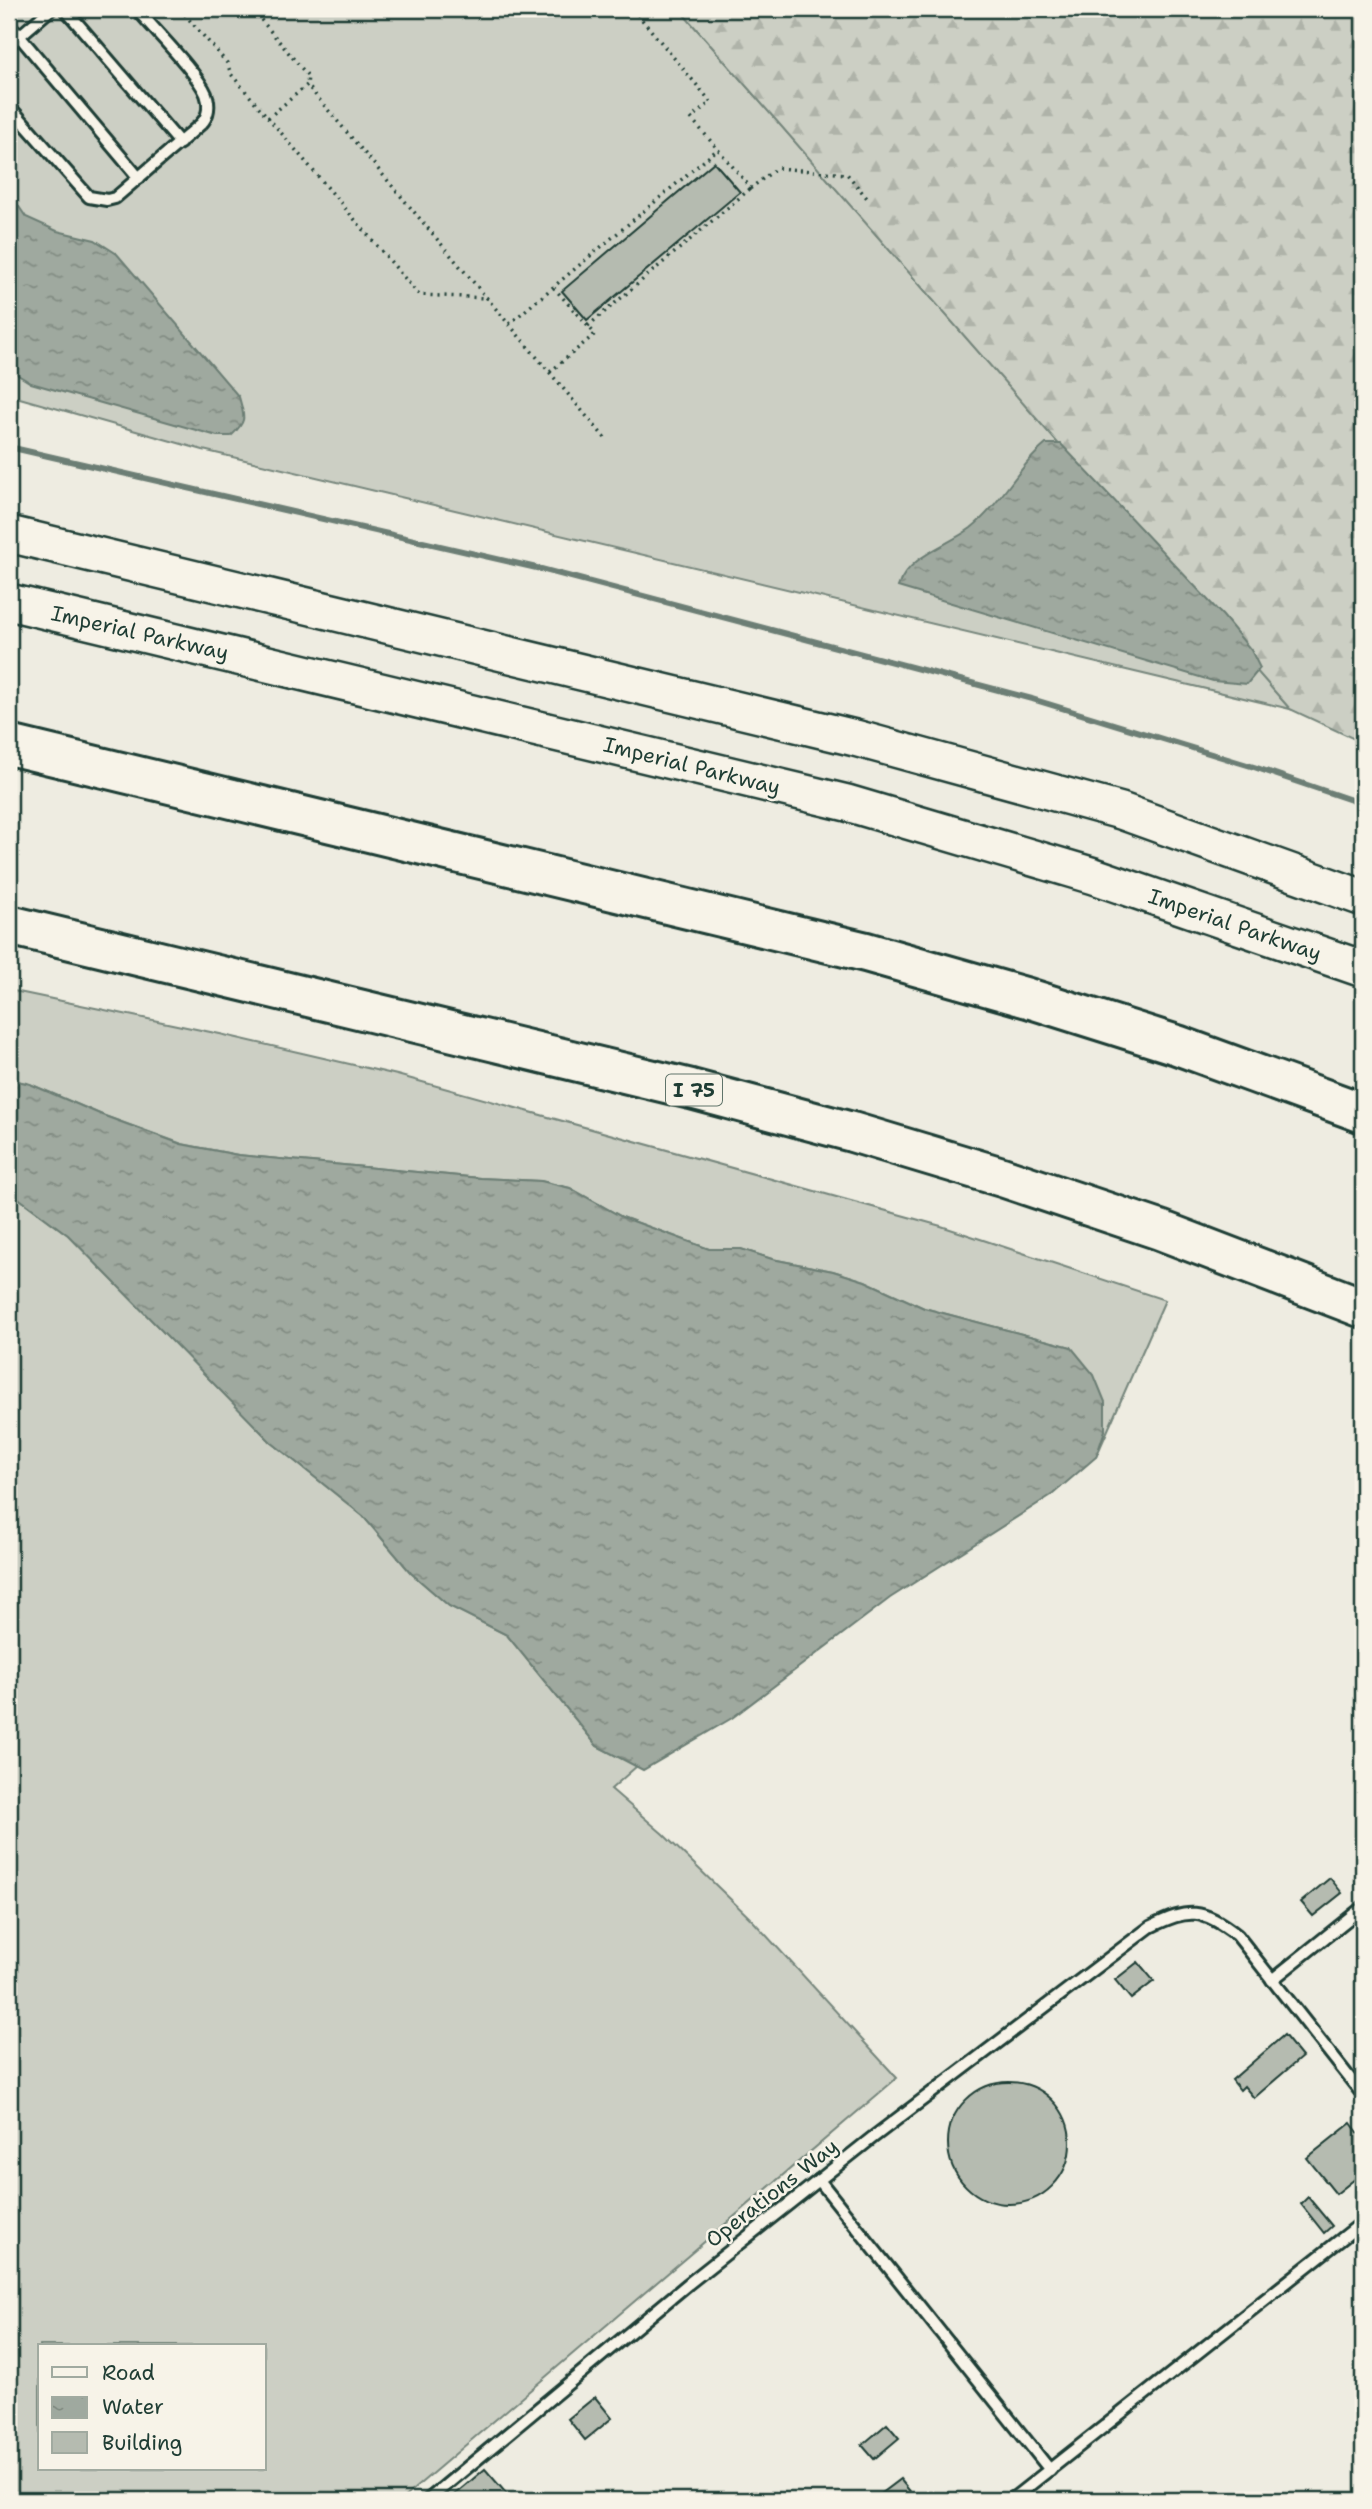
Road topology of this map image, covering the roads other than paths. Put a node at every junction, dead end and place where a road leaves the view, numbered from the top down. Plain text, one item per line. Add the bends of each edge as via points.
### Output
1 (51, 9) edge
2 (65, 9) edge
3 (136, 9) edge
4 (9, 24) edge
5 (19, 36) junction
6 (9, 45) edge
7 (9, 106) edge
8 (180, 143) junction
9 (139, 178) junction
10 (9, 534) edge
11 (9, 602) edge
12 (9, 745) edge
13 (1363, 898) edge
14 (9, 925) edge
15 (1363, 969) edge
16 (1363, 1113) edge
17 (1363, 1308) edge
18 (1363, 1907) edge
19 (1272, 1980) junction
20 (1363, 2095) edge
21 (819, 2180) junction
22 (1363, 2222) edge
23 (1049, 2470) junction
24 (428, 2500) edge
25 (1011, 2500) edge

1 - 5 lane
2 - 8 lane
3 - 8 lane via 206,94 206,120
4 - 5 lane
5 - 6 lane
5 - 9 lane
7 - 9 lane via 89,197 115,198
8 - 9 lane
10 - 13 main road via 855,738 1121,811
11 - 15 main road, Imperial Parkway via 847,803 1094,876
12 - 16 highway via 866,952 1164,1041
14 - 17 highway, I 75 via 852,1132 1160,1230
18 - 19 lane
19 - 20 lane, Operations Way
19 - 21 lane, Operations Way via 1237,1935 1217,1920 1176,1914 1150,1927
21 - 23 lane
21 - 24 lane, Operations Way
22 - 23 lane
23 - 25 lane

